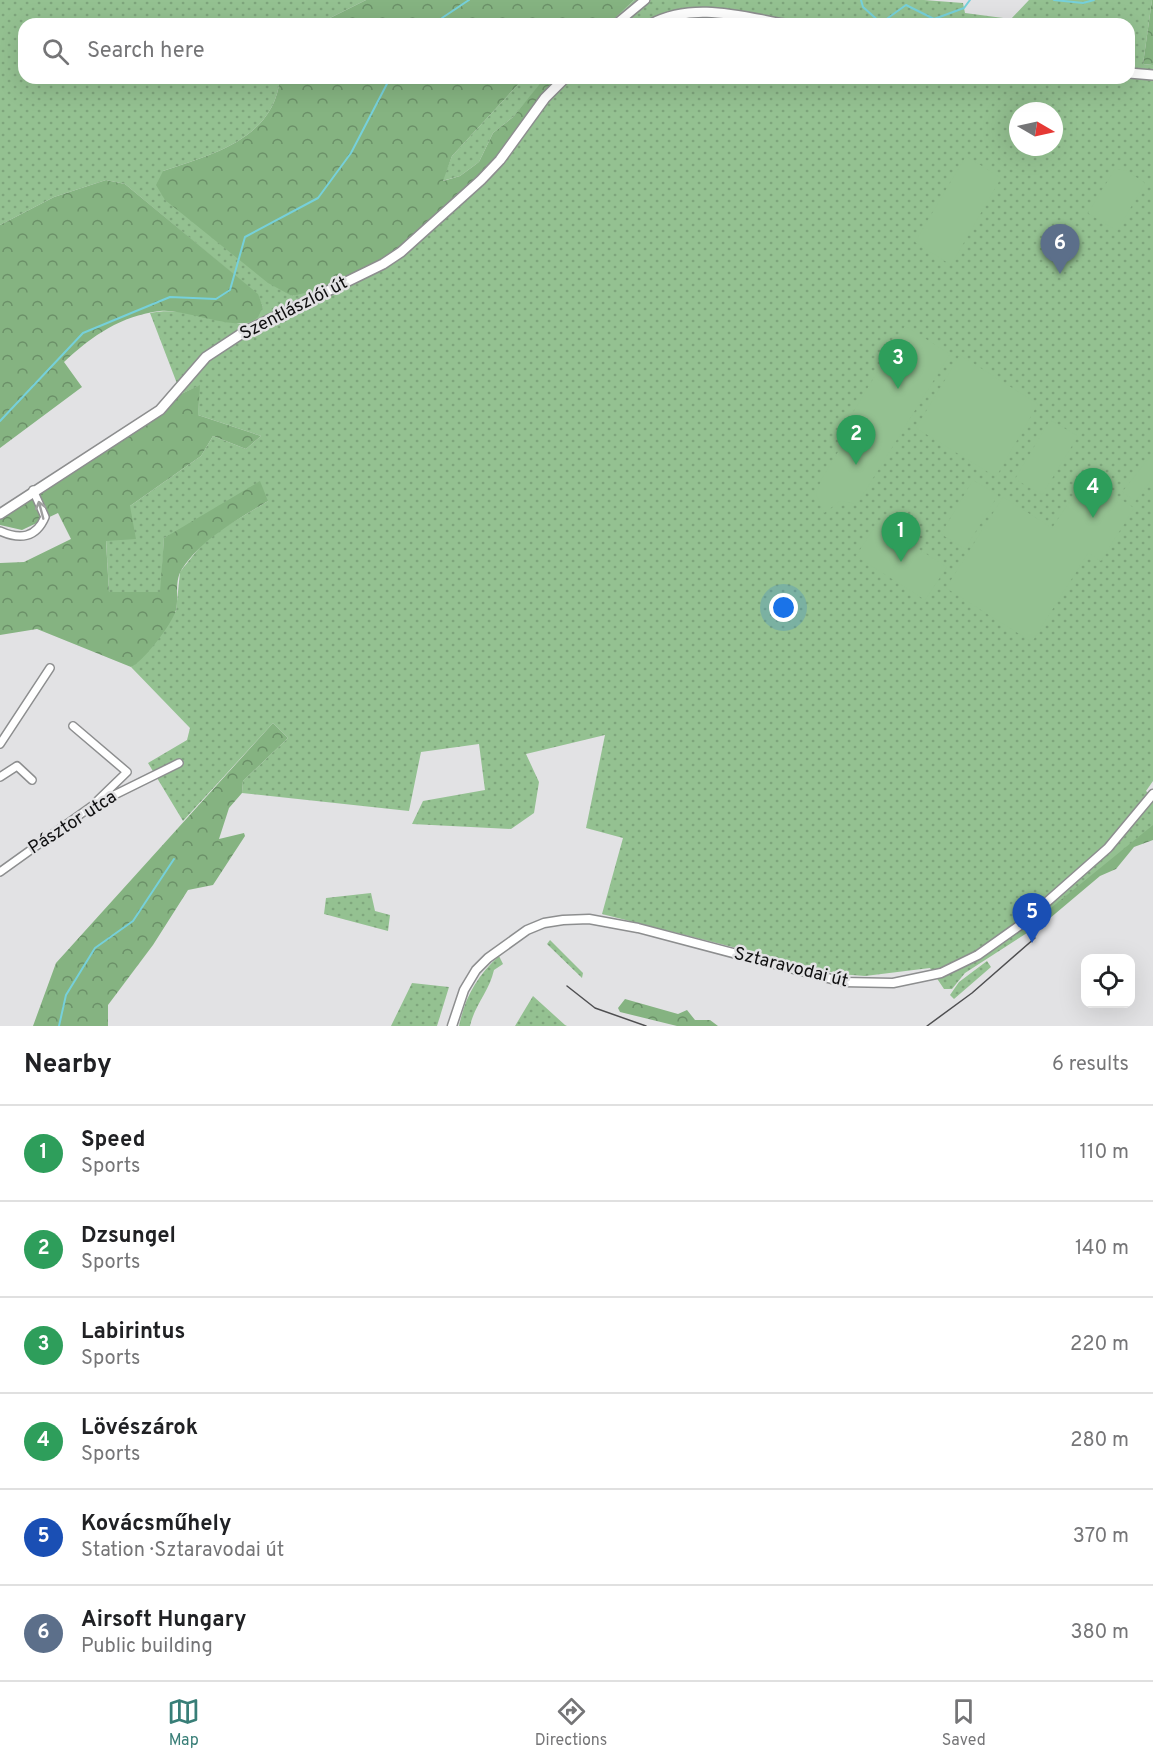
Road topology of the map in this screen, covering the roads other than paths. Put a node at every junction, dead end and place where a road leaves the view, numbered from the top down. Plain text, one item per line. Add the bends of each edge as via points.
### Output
1 (645, 0) edge
2 (623, 18) edge
3 (664, 18) edge
4 (742, 18) edge
5 (1135, 74) edge
6 (1153, 75) edge
7 (560, 84) edge
8 (33, 490) junction
9 (0, 514) edge
10 (0, 531) edge
11 (50, 668) dead end
12 (73, 726) dead end
13 (0, 744) edge
14 (179, 763) dead end
15 (0, 777) edge
16 (32, 780) dead end
17 (1153, 794) edge
18 (92, 806) junction
19 (0, 872) edge
20 (452, 1026) edge

1 - 2 street
3 - 4 main road via 699,12
5 - 6 main road
7 - 8 main road, Szentlászlói út via 482,180 400,252 244,332 206,357 160,410
8 - 9 main road, Szentlászlói út
10 -> 8 street via 17,537 30,536 40,529 45,517
11 - 13 street
12 - 18 street via 127,772
14 - 18 street, Pásztor utca
15 - 16 street via 17,766
17 - 20 street, Sztaravodai út via 1108,848 1023,923 988,949 941,973 893,983 843,982 621,924 563,920 527,930 488,958 464,990
18 - 19 street, Pásztor utca

